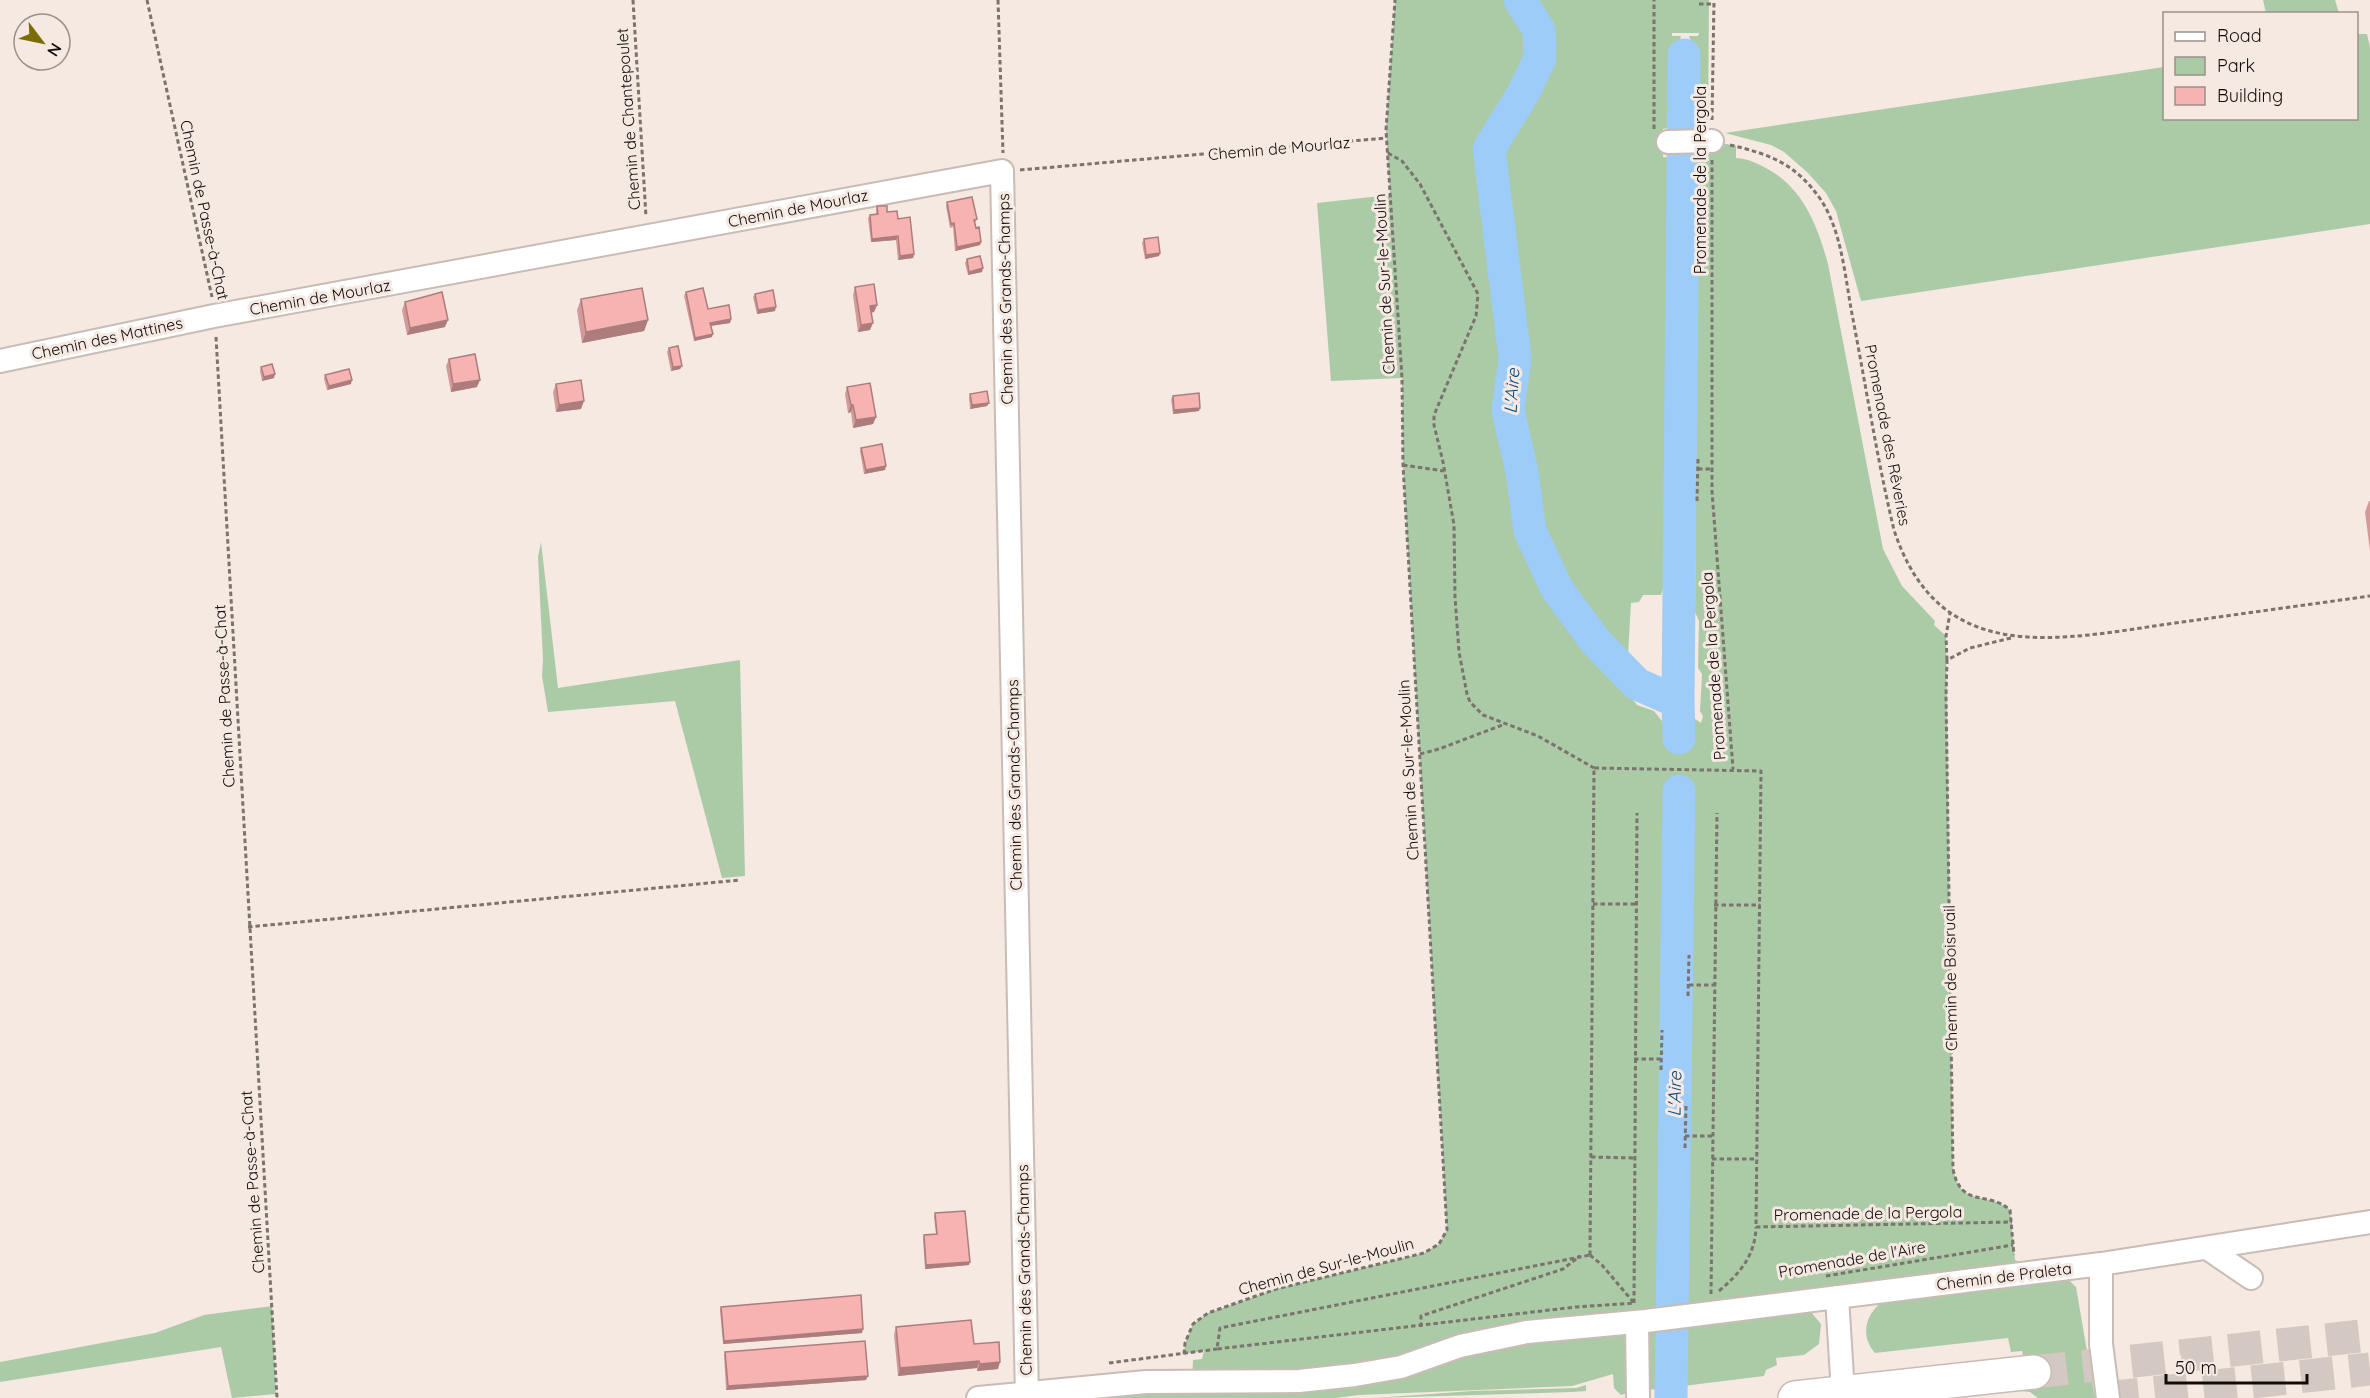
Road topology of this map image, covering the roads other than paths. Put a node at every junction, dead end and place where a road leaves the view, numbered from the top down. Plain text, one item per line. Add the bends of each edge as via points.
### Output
1 (1706, 141) road end
2 (1668, 142) road end
3 (1002, 171) joint
4 (214, 316) joint
5 (0, 360) edge
6 (2370, 1222) edge
7 (2208, 1248) junction
8 (2100, 1264) junction
9 (2251, 1278) dead end
10 (1837, 1297) junction
11 (1639, 1315) junction
12 (2034, 1372) tunnel mouth
13 (1843, 1393) junction
14 (1027, 1396) edge
15 (978, 1398) edge
16 (1638, 1398) edge
17 (1795, 1398) edge
18 (2108, 1398) edge

1 - 2 street
3 - 4 street, Chemin de Mourlaz
3 - 14 street, Chemin des Grands-Champs
4 - 5 street, Chemin des Mattines
6 - 7 street, Chemin de Praleta
7 - 8 street, Chemin de Praleta
7 - 9 street
8 - 10 street, Chemin de Praleta
8 - 18 street via 2101,1344
10 - 11 street, Chemin de Praleta via 1693,1315
10 - 13 street
11 - 14 street, Chemin de Praleta via 1493,1338 1401,1367 1355,1376 1299,1381 1146,1382
11 - 16 street
12 - 13 highway
13 - 17 highway
14 - 15 street, Chemin de Praleta

